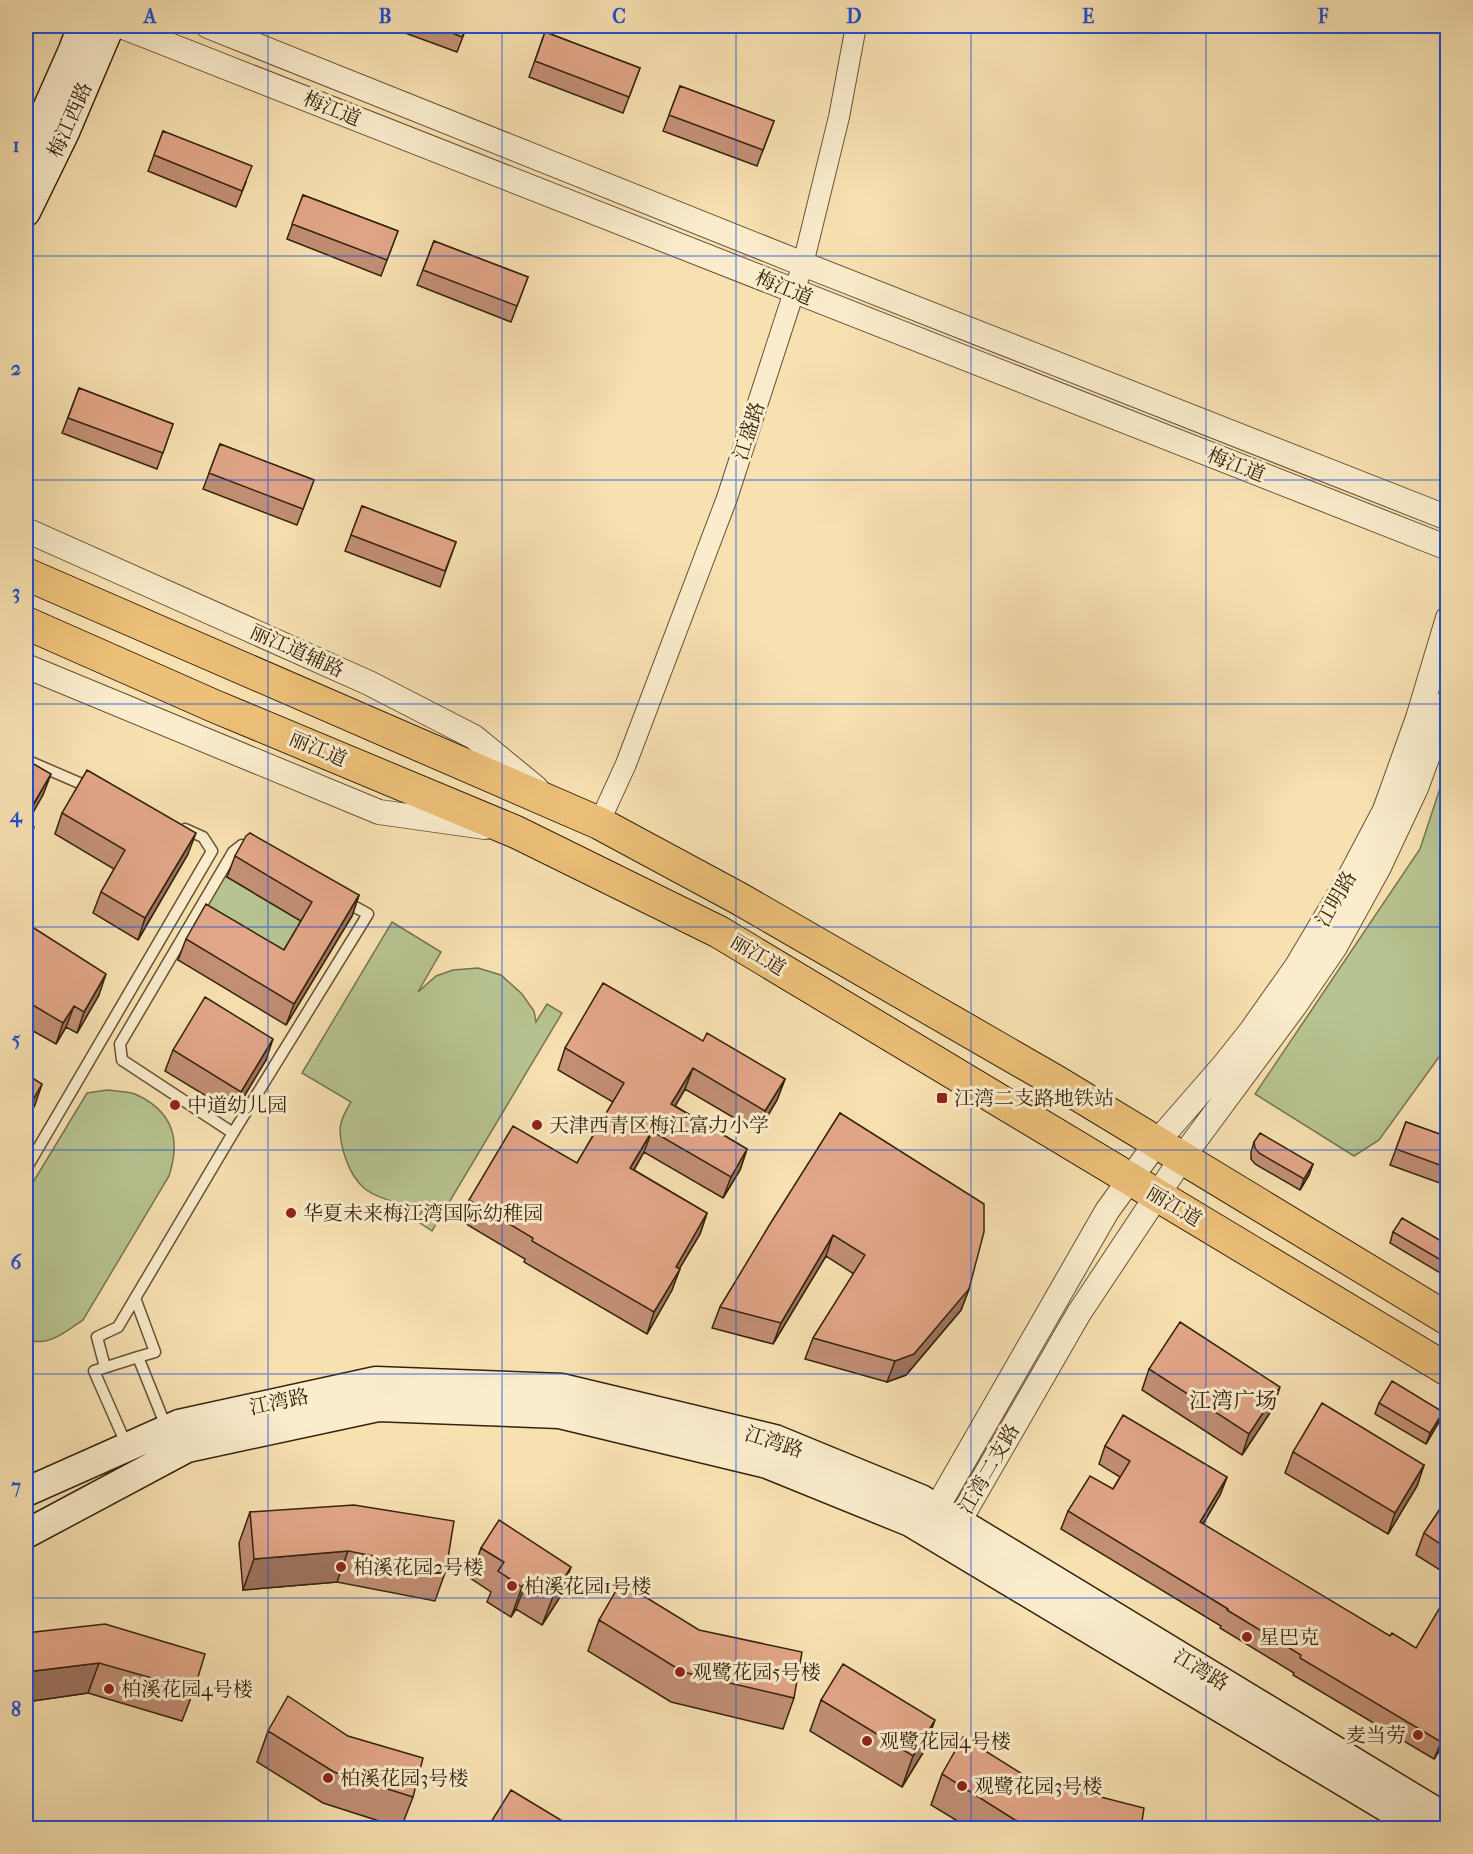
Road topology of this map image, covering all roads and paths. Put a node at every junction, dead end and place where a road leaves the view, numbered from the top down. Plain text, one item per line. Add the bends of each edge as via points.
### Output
1 (82, 26) edge
2 (110, 26) edge
3 (121, 26) edge
4 (208, 26) edge
5 (856, 26) edge
6 (26, 156) edge
7 (26, 212) edge
8 (803, 264) junction
9 (794, 291) junction
10 (1448, 518) edge
11 (26, 530) edge
12 (1448, 548) edge
13 (26, 574) edge
14 (1448, 618) edge
15 (26, 623) edge
16 (26, 666) edge
17 (1448, 701) edge
18 (26, 760) edge
19 (99, 792) edge
20 (552, 801) junction
21 (172, 823) edge
22 (599, 823) junction
23 (516, 832) junction
24 (263, 857) edge
25 (336, 897) edge
26 (233, 1132) junction
27 (1170, 1150) junction
28 (26, 1169) edge
29 (1130, 1179) junction
30 (1157, 1196) junction
31 (135, 1298) junction
32 (1448, 1319) edge
33 (138, 1357) junction
34 (105, 1367) junction
35 (1448, 1370) edge
36 (168, 1429) junction
37 (128, 1447) junction
38 (26, 1491) edge
39 (947, 1516) junction
40 (26, 1533) edge
41 (934, 1537) junction
42 (1448, 1819) edge
43 (1421, 1828) edge

1 - 6 main road, 梅江西路
2 - 7 main road, 梅江西路
3 - 9 street, 梅江道
4 - 8 street, 梅江道
5 - 8 street, 江盛路 via 839,117
8 - 9 street, 江盛路
8 - 10 street, 梅江道
9 - 12 street, 梅江道
9 - 22 street, 江盛路 via 727,498 626,764
11 - 20 street, 丽江道辅路 via 369,683 474,737
13 - 20 main road, 丽江道
14 - 27 street, 江明路 via 1385,810 1297,966 1224,1065
15 - 23 main road, 丽江道
16 - 23 street via 379,812
17 - 27 street, 江明路 via 1416,788 1335,947 1296,1004
18 - 19 lane
20 - 22 main road, 丽江道
21 - 28 lane via 203,837 212,851
22 - 27 main road, 丽江道 via 738,898
23 - 29 main road, 丽江道 via 719,932
24 - 26 lane via 242,845 233,852 120,1044 122,1060
25 - 26 lane via 368,914
26 - 31 lane
27 - 29 street, 江湾二支路
27 - 30 street, 江湾二支路
27 - 32 main road, 丽江道
29 - 30 main road, 丽江道
29 - 39 street, 江湾二支路 via 1056,1298
30 - 35 main road, 丽江道
30 - 39 street, 江湾二支路
31 - 33 lane via 154,1352
31 - 34 lane via 118,1327 97,1336
33 - 34 lane
33 - 36 lane
34 - 37 lane via 94,1371
36 - 37 main road, 江湾路
36 - 39 main road, 江湾路 via 376,1381 562,1388 775,1439 921,1499
37 - 38 main road, 江湾路
39 - 41 street, 江湾二支路
39 - 42 main road, 江湾路
40 - 41 main road, 江湾路 via 187,1448 378,1407 559,1414 767,1464 910,1522
41 - 43 main road, 江湾路

